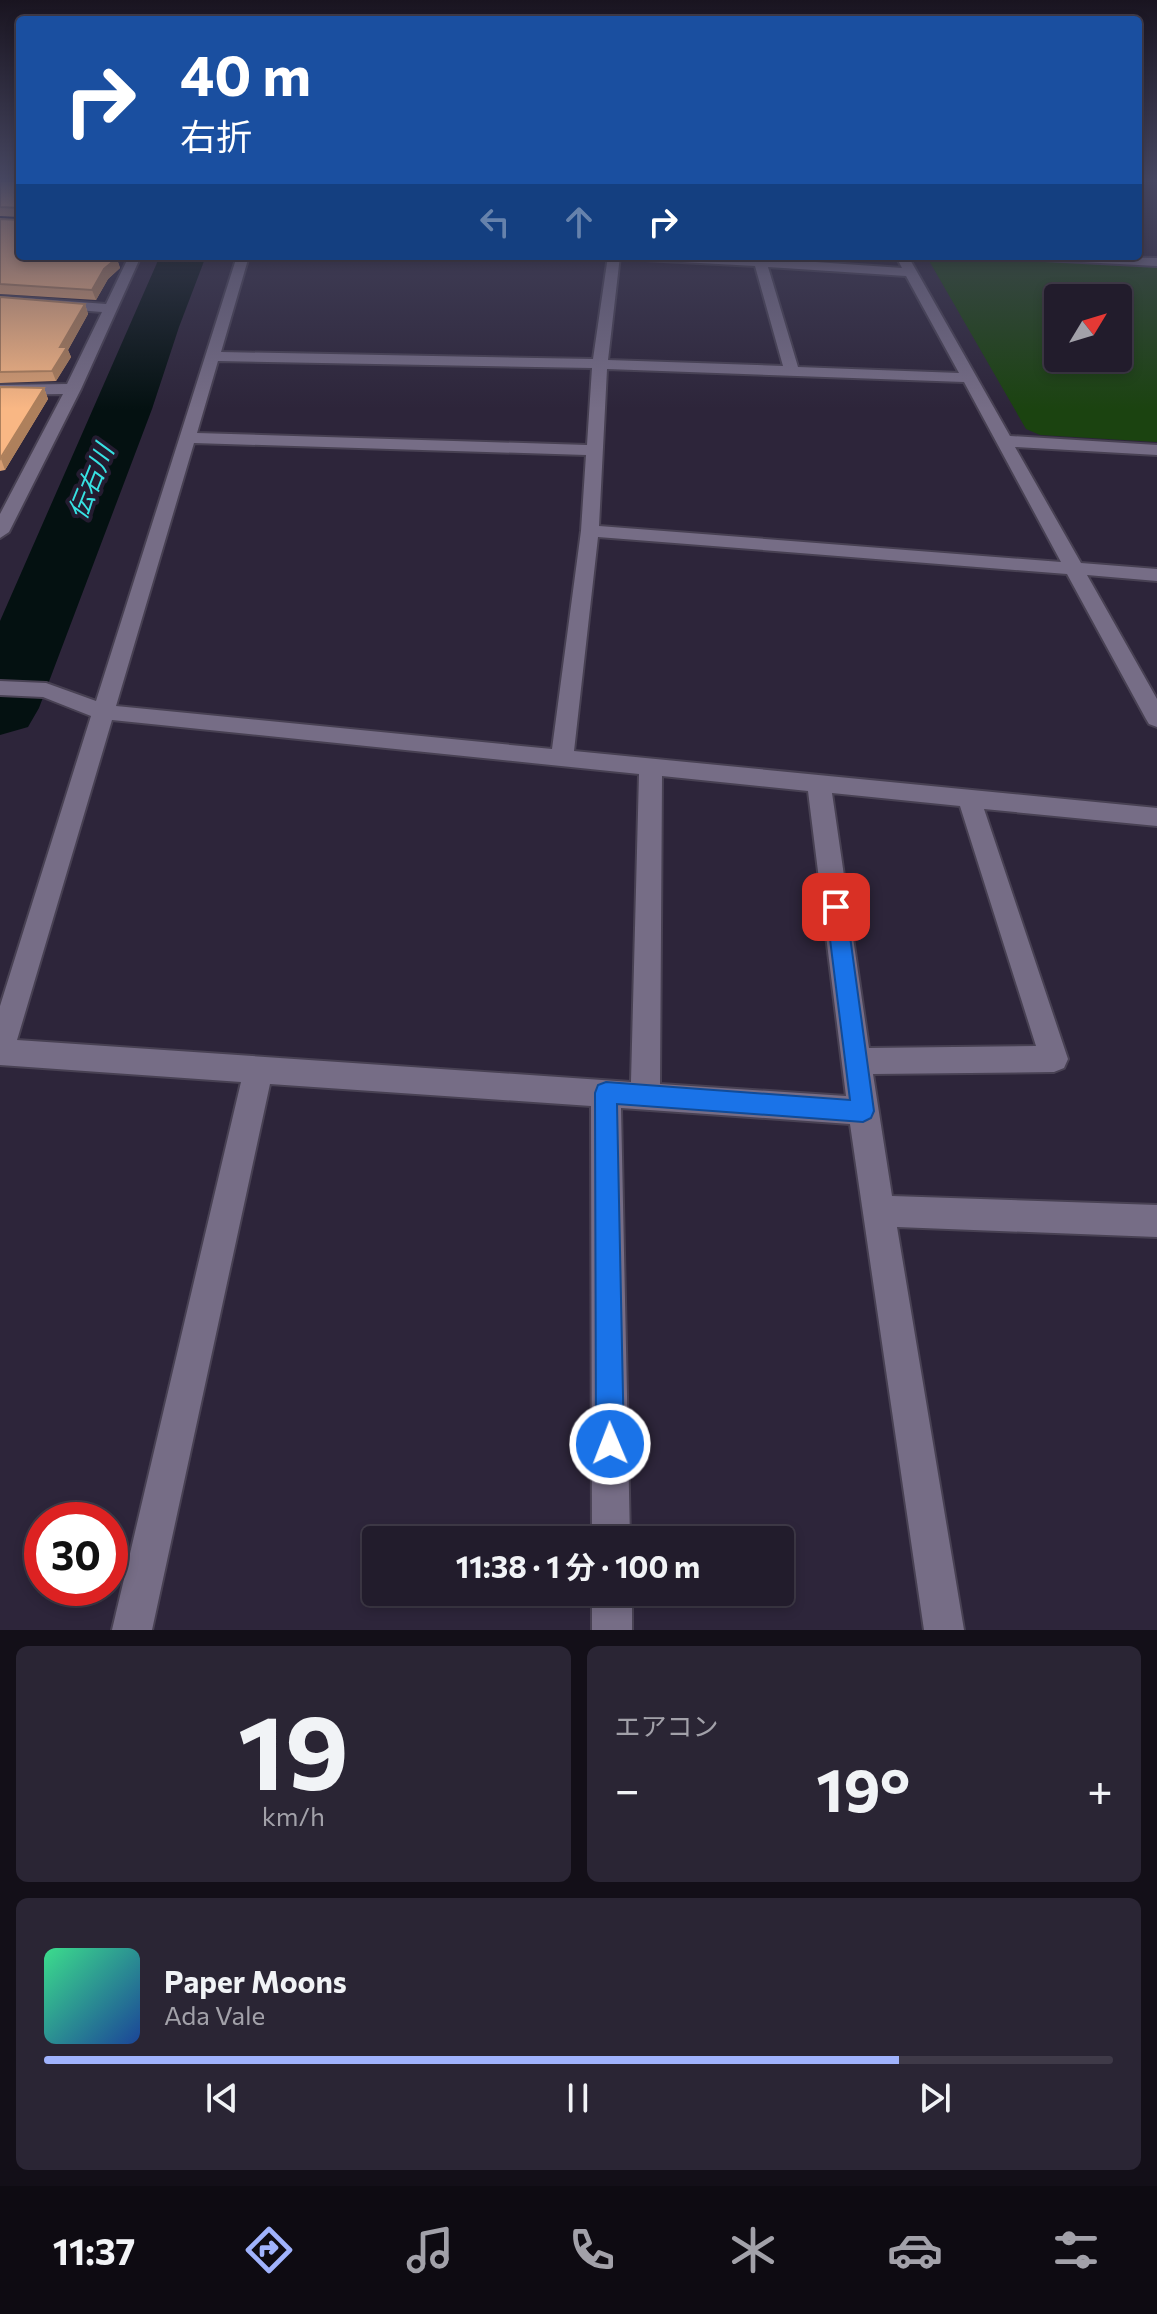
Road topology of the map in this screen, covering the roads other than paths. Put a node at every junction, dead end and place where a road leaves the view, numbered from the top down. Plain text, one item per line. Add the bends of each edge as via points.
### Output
1 (133, 260) edge
2 (242, 260) edge
3 (613, 260) edge
4 (740, 260) edge
5 (1132, 260) edge
6 (760, 262) junction
7 (1157, 262) edge
8 (907, 264) edge
9 (0, 300) edge
10 (110, 309) junction
11 (212, 356) junction
12 (600, 364) junction
13 (792, 371) junction
14 (969, 378) junction
15 (73, 389) junction
16 (0, 390) edge
17 (189, 438) junction
18 (1005, 441) junction
19 (595, 450) junction
20 (1157, 450) edge
21 (4, 513) edge
22 (590, 531) junction
23 (0, 532) edge
24 (1072, 570) junction
25 (1157, 575) edge
26 (0, 688) edge
27 (102, 712) junction
28 (1157, 719) edge
29 (562, 756) junction
30 (651, 765) junction
31 (819, 783) junction
32 (969, 798) junction
33 (1157, 817) edge
34 (0, 1052) edge
35 (856, 1061) junction
36 (259, 1068) junction
37 (606, 1093) junction
38 (645, 1096) junction
39 (863, 1111) junction
40 (878, 1211) junction
41 (1157, 1221) edge
42 (611, 1526) edge
43 (612, 1606) edge
44 (132, 1630) edge
45 (612, 1630) edge
46 (944, 1630) edge

1 - 10 street
2 - 11 street
3 - 12 street
4 - 6 street
5 - 7 street
6 - 8 street
6 - 13 street
8 - 14 street
9 - 10 street
10 - 15 street
11 - 12 street
11 - 17 street
12 - 13 street
12 - 19 street
13 - 14 street
14 - 18 street
15 - 16 street
15 - 21 street
17 - 19 street
17 - 27 street
18 - 20 street
18 - 24 street
19 - 22 street
21 - 23 street
22 - 24 street
22 - 29 street
24 - 25 street
24 - 28 street
26 - 27 street via 46,690
27 - 29 street
27 - 34 street
29 - 30 street
30 - 31 street
30 - 38 street
31 - 32 street
31 - 35 street
32 - 33 street
32 - 35 street via 1054,1059
34 - 36 street
35 - 39 street
36 - 37 street
36 - 44 street
37 - 38 street
37 - 42 street
38 - 39 street
39 - 40 street
40 - 41 street
40 - 46 street
43 - 45 street

